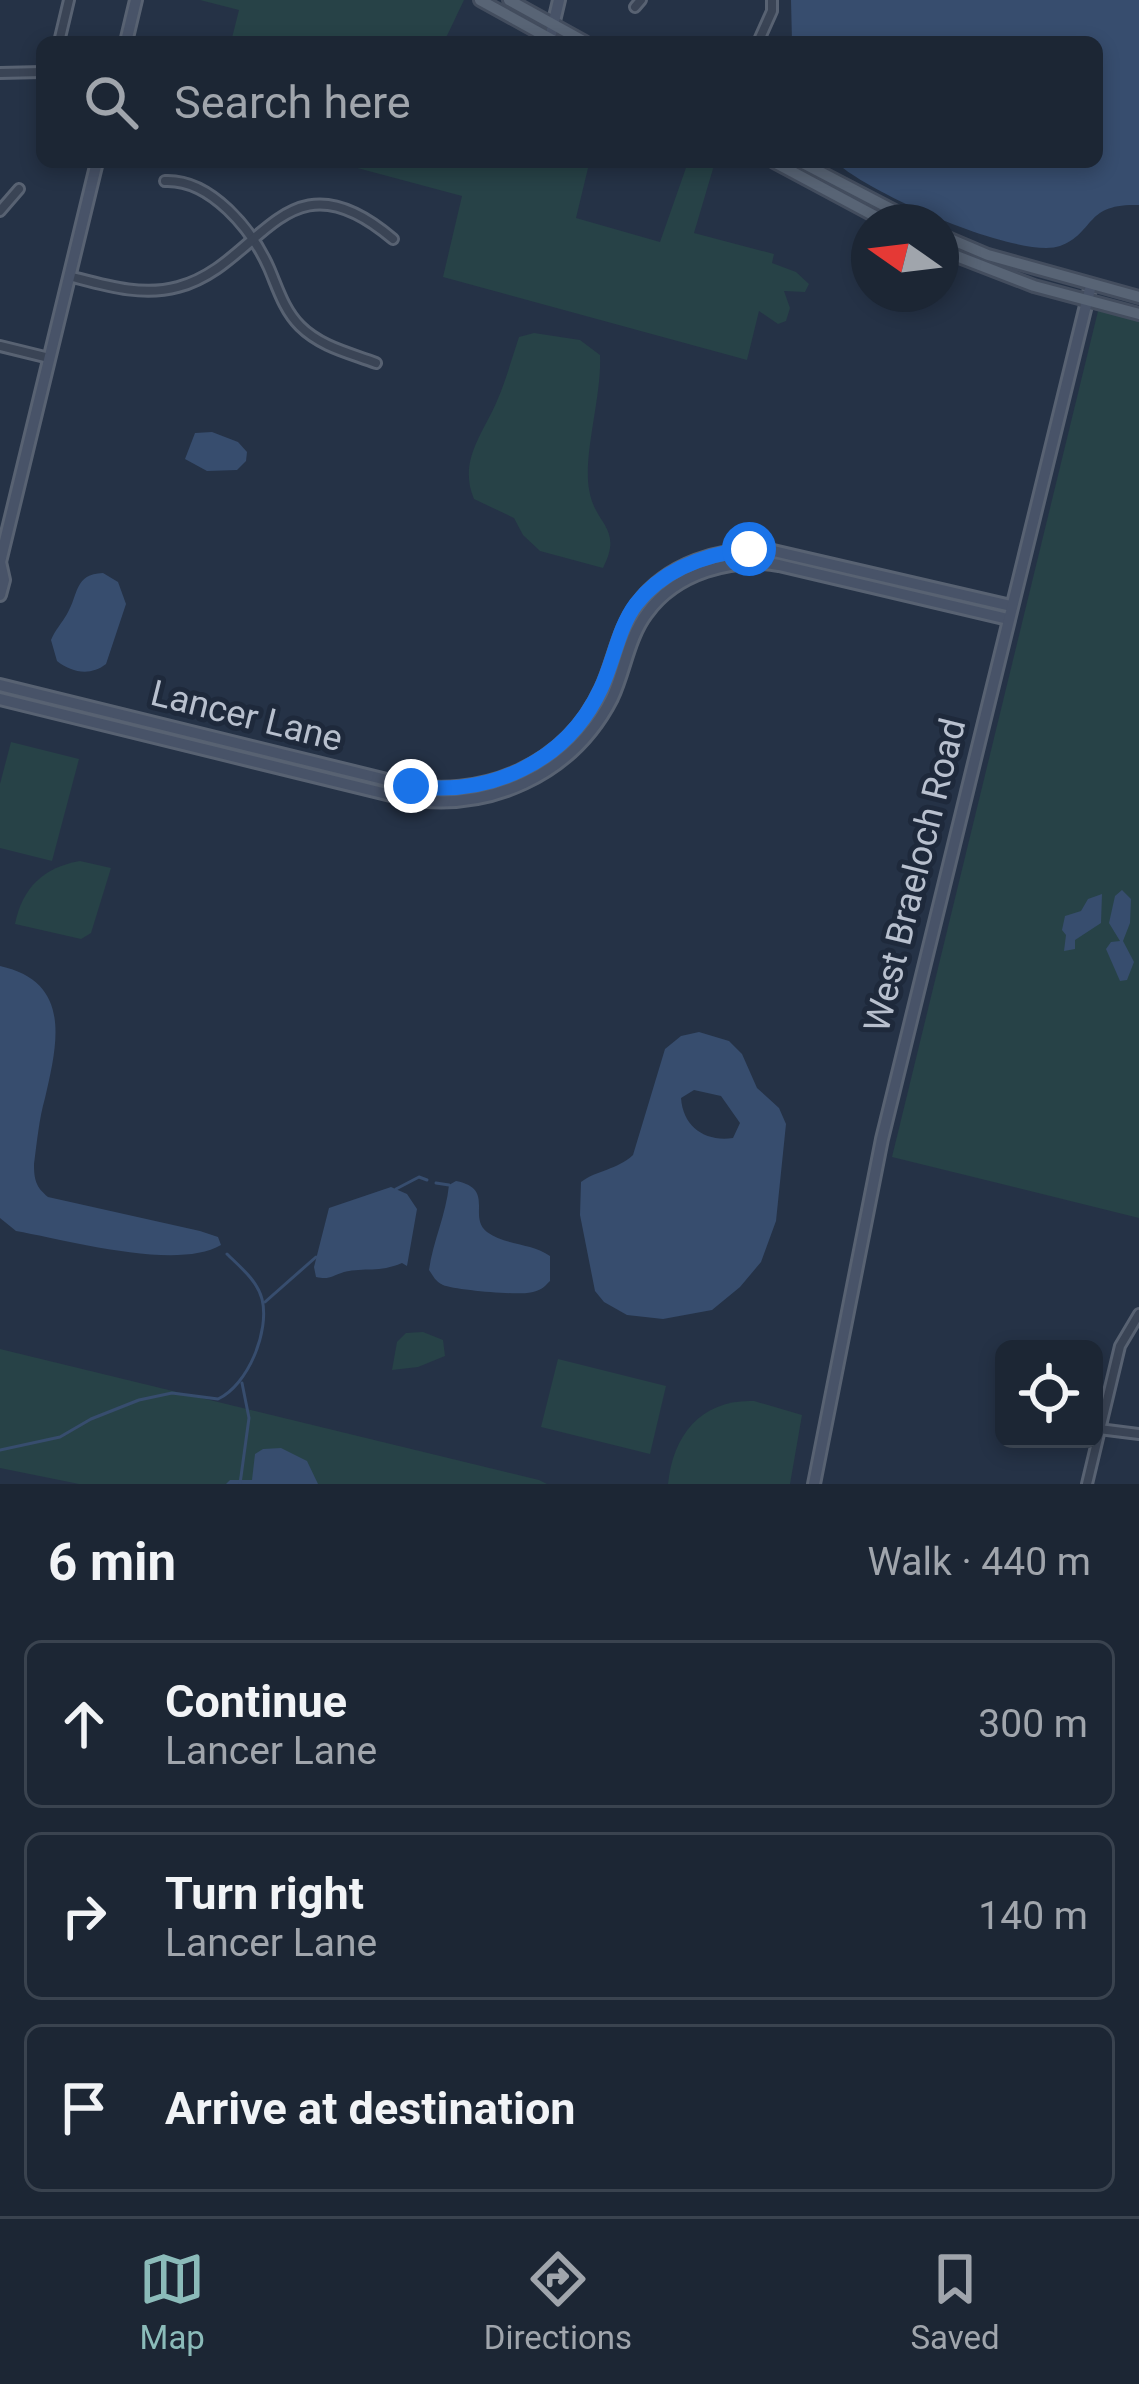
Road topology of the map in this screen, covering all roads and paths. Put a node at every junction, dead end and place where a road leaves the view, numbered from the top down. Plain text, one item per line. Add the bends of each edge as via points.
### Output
1 (69, 0) edge
2 (136, 0) edge
3 (480, 0) edge
4 (509, 0) edge
5 (559, 0) edge
6 (772, 0) edge
7 (553, 24) junction
8 (60, 36) edge
9 (127, 36) edge
10 (546, 36) edge
11 (553, 36) edge
12 (574, 36) edge
13 (761, 36) edge
14 (36, 72) edge
15 (0, 74) edge
16 (96, 168) edge
17 (785, 168) edge
18 (812, 168) edge
19 (165, 181) dead end
20 (19, 189) dead end
21 (852, 204) edge
22 (882, 204) edge
23 (0, 211) edge
24 (252, 238) junction
25 (393, 239) dead end
26 (959, 243) edge
27 (959, 258) edge
28 (69, 276) junction
29 (1091, 285) junction
30 (1139, 297) edge
31 (1087, 300) junction
32 (1139, 314) edge
33 (0, 346) edge
34 (49, 358) junction
35 (376, 363) dead end
36 (0, 562) edge
37 (0, 595) edge
38 (1009, 612) junction
39 (0, 685) edge
40 (0, 699) edge
41 (1139, 1314) edge
42 (1103, 1413) edge
43 (1103, 1430) edge
44 (1139, 1434) edge
45 (1095, 1448) edge
46 (814, 1484) edge
47 (1087, 1484) edge

1 - 8 street
2 - 9 street
3 - 10 main road
4 - 7 main road
5 - 7 street
6 - 13 street
7 - 11 street
7 - 12 main road
14 - 15 street
16 - 28 street
17 - 21 main road
18 - 22 main road
19 - 24 street via 199,189
20 - 23 street
24 - 25 street via 280,216 321,206 359,214
24 - 28 street via 181,286 138,291
24 - 35 street via 299,325 323,344
26 - 29 main road
27 - 31 main road
28 - 34 street
29 - 30 main road
29 - 31 street, West Braeloch Road
31 - 32 main road
31 - 38 street, West Braeloch Road
33 - 34 street
34 - 36 street
36 - 37 street
38 - 39 street, Lancer Lane via 769,550 706,557 636,604 594,703 561,744 511,775 462,787 399,783
38 - 40 street, Lancer Lane via 778,565 719,567 651,607 610,701 571,752 514,788 459,800 403,798
38 - 46 street, West Braeloch Road via 882,1139
41 - 42 street via 1120,1346
43 - 44 street
45 - 47 street

